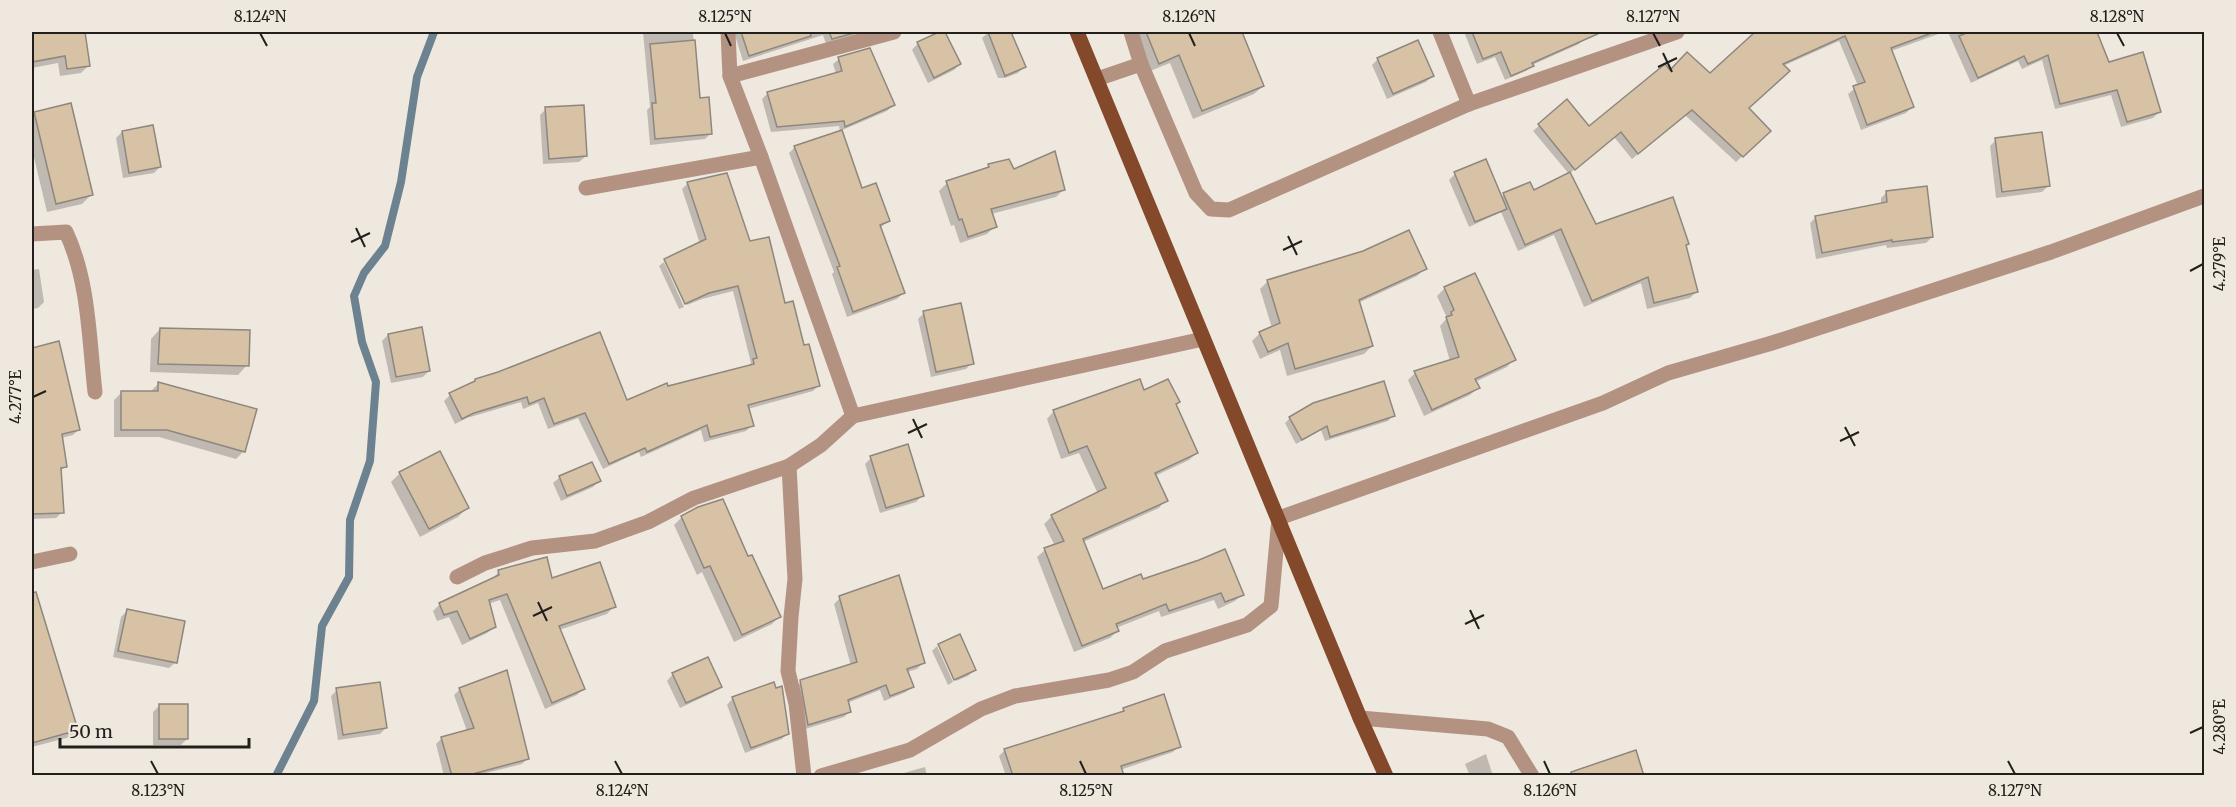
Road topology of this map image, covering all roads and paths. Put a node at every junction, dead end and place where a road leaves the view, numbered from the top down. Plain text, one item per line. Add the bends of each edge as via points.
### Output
1 (728, 32) edge
2 (894, 32) edge
3 (1077, 32) edge
4 (1131, 32) edge
5 (1440, 32) edge
6 (1677, 32) edge
7 (1141, 64) junction
8 (730, 76) junction
9 (1097, 79) junction
10 (1469, 104) junction
11 (761, 157) junction
12 (586, 188) dead end
13 (2205, 196) edge
14 (32, 234) edge
15 (1203, 339) junction
16 (95, 392) dead end
17 (853, 416) junction
18 (789, 466) junction
19 (1279, 518) junction
20 (70, 554) dead end
21 (32, 562) edge
22 (457, 578) dead end
23 (1360, 718) junction
24 (804, 776) edge
25 (821, 776) edge
26 (1386, 776) edge
27 (1532, 776) edge

1 - 8 street
2 - 8 street
3 - 9 main road
4 - 7 street
5 - 10 street
6 - 10 street
7 - 9 street
7 - 10 street via 1196,193 1211,209 1228,210
8 - 11 street
9 - 15 main road
11 - 12 street
11 - 17 street
13 - 19 street via 2051,252 1668,373 1603,404
14 - 16 street via 66,232 76,253 86,303
15 - 17 street
15 - 19 main road
17 - 18 street via 821,445
18 - 22 street via 694,498 648,522 595,541 532,548 485,563
18 - 24 street via 795,579 788,671
19 - 23 main road
19 - 25 street via 1271,606 1247,625 1165,651 1133,672 1109,680 1015,696 981,709 910,750
20 - 21 street
23 - 26 main road
23 - 27 street via 1488,729 1508,737

